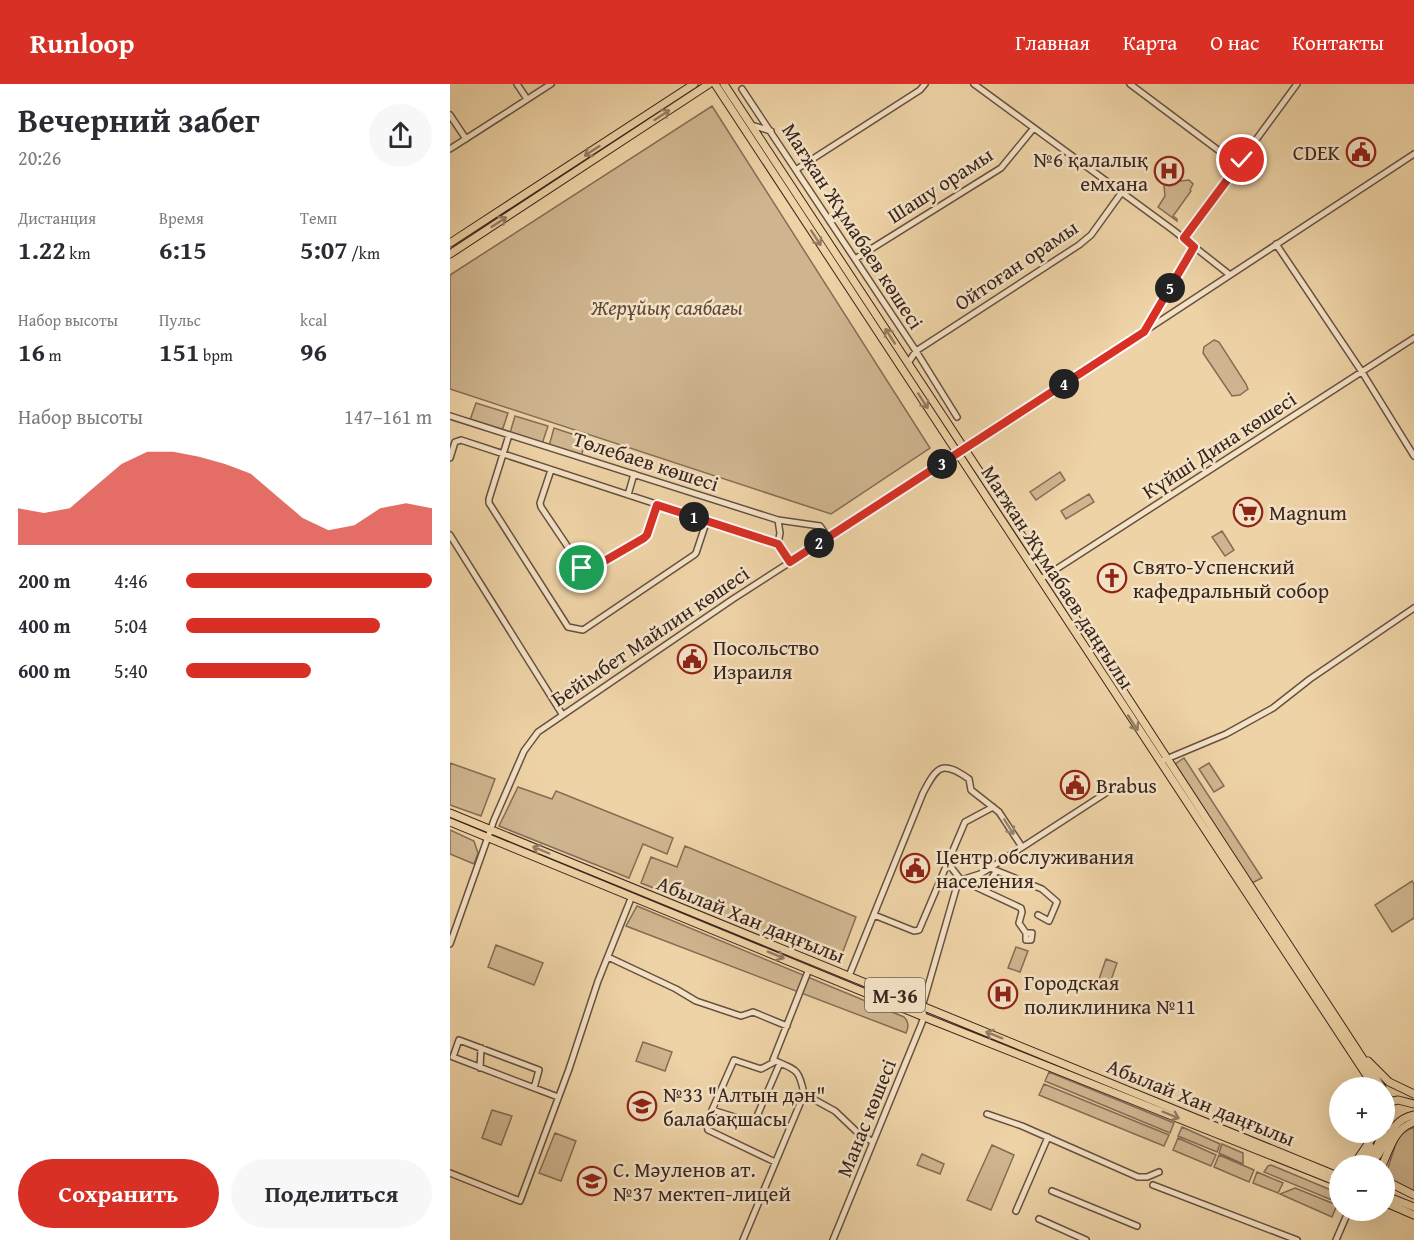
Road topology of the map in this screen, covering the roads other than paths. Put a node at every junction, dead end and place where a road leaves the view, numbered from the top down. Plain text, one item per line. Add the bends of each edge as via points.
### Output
1 (517, 84) edge
2 (550, 84) edge
3 (684, 84) edge
4 (694, 84) edge
5 (709, 84) edge
6 (715, 84) edge
7 (724, 84) edge
8 (925, 84) edge
9 (974, 84) edge
10 (1130, 84) edge
11 (1297, 84) edge
12 (742, 89) dead end
13 (674, 97) junction
14 (527, 99) junction
15 (450, 115) edge
16 (751, 125) junction
17 (1033, 129) junction
18 (771, 131) junction
19 (465, 139) junction
20 (450, 149) edge
21 (1414, 154) edge
22 (1238, 165) junction
23 (797, 169) junction
24 (1122, 192) junction
25 (1184, 238) junction
26 (450, 243) edge
27 (1276, 244) junction
28 (1194, 247) junction
29 (450, 254) edge
30 (855, 259) junction
31 (1230, 275) junction
32 (1144, 332) junction
33 (1414, 338) edge
34 (916, 351) junction
35 (908, 363) junction
36 (1362, 372) junction
37 (450, 416) edge
38 (957, 417) dead end
39 (509, 435) junction
40 (961, 452) junction
41 (503, 455) junction
42 (1414, 456) edge
43 (450, 458) edge
44 (551, 470) junction
45 (634, 474) junction
46 (628, 495) junction
47 (657, 505) junction
48 (707, 520) junction
49 (778, 520) junction
50 (450, 535) edge
51 (828, 537) junction
52 (778, 544) junction
53 (790, 562) junction
54 (1044, 577) junction
55 (1414, 608) edge
56 (562, 714) junction
57 (1164, 760) junction
58 (1112, 789) dead end
59 (993, 807) junction
60 (450, 813) edge
61 (450, 822) edge
62 (491, 829) junction
63 (489, 837) junction
64 (1022, 848) junction
65 (947, 862) junction
66 (990, 868) junction
67 (996, 872) junction
68 (961, 880) junction
69 (983, 890) junction
70 (635, 893) junction
71 (874, 915) junction
72 (1038, 915) dead end
73 (1026, 933) dead end
74 (450, 944) edge
75 (608, 957) junction
76 (809, 969) junction
77 (849, 976) junction
78 (922, 1007) junction
79 (924, 1017) junction
80 (787, 1026) junction
81 (481, 1048) junction
82 (1364, 1058) junction
83 (778, 1062) junction
84 (480, 1068) junction
85 (1368, 1077) edge
86 (1375, 1077) edge
87 (534, 1088) junction
88 (804, 1094) junction
89 (1414, 1094) edge
90 (558, 1097) junction
91 (1395, 1102) edge
92 (1414, 1104) edge
93 (712, 1110) junction
94 (987, 1114) dead end
95 (1414, 1115) edge
96 (1414, 1122) edge
97 (1048, 1137) junction
98 (873, 1142) junction
99 (1378, 1155) edge
100 (1387, 1155) edge
101 (775, 1162) junction
102 (1306, 1163) junction
103 (1329, 1169) edge
104 (1159, 1172) dead end
105 (1329, 1172) edge
106 (450, 1173) edge
107 (1329, 1179) edge
108 (1154, 1185) dead end
109 (1395, 1186) edge
110 (1052, 1191) dead end
111 (1414, 1195) edge
112 (1395, 1199) edge
113 (1395, 1207) edge
114 (1414, 1207) edge
115 (1016, 1210) dead end
116 (1414, 1215) edge
117 (1039, 1219) dead end
118 (1344, 1221) edge
119 (1137, 1226) dead end
120 (743, 1240) edge
121 (832, 1240) edge
122 (1086, 1240) edge
123 (1296, 1240) edge
124 (1336, 1240) edge

1 - 14 street
2 - 14 street
3 - 13 main road
4 - 13 main road
29 -> 5 main road
6 -> 40 main road, Мағжан Жұмабаев даңғылы
7 - 16 main road, Мағжан Жұмабаев даңғылы
8 - 23 street
9 - 17 street
10 - 22 street
11 - 22 street
12 - 18 street, Мағжан Жұмабаев көшесі
13 -> 26 main road
14 - 19 street
15 - 19 street
16 - 18 street
35 -> 16 main road, Мағжан Жұмабаев даңғылы
17 - 24 street
17 - 30 street, Шашу орамы via 1001,168
18 - 23 street, Мағжан Жұмабаев көшесі
19 - 20 street
21 - 27 street, Бейімбет Майлин көшесі
22 - 25 street
23 - 30 street, Мағжан Жұмабаев көшесі
24 - 25 street
24 - 34 street, Ойтоған орамы via 1079,246
25 - 28 street
27 - 31 street, Бейімбет Майлин көшесі
27 - 36 street
28 - 31 street
28 - 32 street
30 - 34 street, Мағжан Жұмабаев көшесі
31 - 32 street, Бейімбет Майлин көшесі
32 - 40 street, Бейімбет Майлин көшесі
33 - 36 street, Күйші Дина көшесі
34 - 35 street
34 - 38 street, Мағжан Жұмабаев көшесі
35 - 40 main road, Мағжан Жұмабаев даңғылы
36 - 42 street
36 - 54 street, Күйші Дина көшесі
37 - 39 street, Төлебаев көшесі
39 - 41 street
39 - 45 street, Төлебаев көшесі
40 - 51 street, Бейімбет Майлин көшесі
40 - 54 main road, Мағжан Жұмабаев даңғылы
41 - 43 street via 458,440
41 - 44 street
41 - 48 street via 489,503 568,627 583,630 694,555
44 - 46 street
44 - 47 street via 541,507 582,568 589,570 644,538
45 - 46 street
45 - 49 street, Төлебаев көшесі
46 - 47 street
47 - 48 street
48 - 52 street
49 - 51 street, Төлебаев көшесі via 820,526
49 - 52 street
50 - 56 street
51 - 53 street, Бейімбет Майлин көшесі
52 - 53 street
53 - 56 street, Бейімбет Майлин көшесі
54 - 57 main road, Мағжан Жұмабаев даңғылы
55 - 57 street via 1273,708 1226,734
56 - 62 street, Бейімбет Майлин көшесі via 538,732 524,750
57 - 82 main road, Мағжан Жұмабаев даңғылы
57 - 85 main road, Мағжан Жұмабаев даңғылы
58 - 64 street
59 -> 64 street
59 - 65 street via 965,822
59 - 71 street via 971,789 969,779 949,767 933,773
60 - 62 main road, Абылай Хан даңғылы / M-36
61 - 63 main road, Абылай Хан даңғылы / M-36
62 - 63 street, Бейімбет Майлин көшесі
70 -> 62 main road, Абылай Хан даңғылы / M-36
63 - 70 main road, Абылай Хан даңғылы / M-36
63 - 74 street, Бейімбет Майлин көшесі
64 - 66 street
65 - 68 street
65 - 71 street via 919,930
66 - 67 street
66 - 68 street
67 - 69 street
67 - 72 street via 1042,889 1057,902 1049,921
68 - 69 street
68 - 78 street
69 - 73 street via 1021,908 1019,923
70 - 75 street
70 -> 76 main road, Абылай Хан даңғылы / M-36
70 - 77 main road, Абылай Хан даңғылы / M-36
71 - 77 street
75 - 80 street via 696,1001 741,1016 753,1012
75 - 90 street
76 - 79 main road, Абылай Хан даңғылы / M-36
76 - 80 street
77 - 78 main road, Абылай Хан даңғылы / M-36
78 - 79 street
102 -> 78 main road, Абылай Хан даңғылы / M-36
79 - 98 street, Манас көшесі
79 -> 107 main road, Абылай Хан даңғылы / M-36
80 - 83 street via 773,1060
81 - 84 street
81 - 84 street via 459,1040 453,1057
81 - 87 street via 539,1070
82 - 86 main road, Мағжан Жұмабаев даңғылы
82 - 89 main road via 1389,1082
83 - 88 street via 796,1070
83 - 93 street via 761,1069 734,1060
83 - 93 street via 754,1123
84 - 87 street
87 - 90 street
88 - 98 street via 842,1115
88 - 101 street
90 - 106 street via 520,1201
91 - 92 main road
93 - 101 street via 708,1130
94 - 97 street
95 - 99 main road via 1393,1126
96 - 100 main road via 1396,1134
97 - 104 street via 1138,1177
97 - 115 street
98 - 121 street, Манас көшесі
101 - 120 street
102 - 103 main road
102 - 105 main road, Абылай Хан даңғылы / M-36
108 - 123 street
109 - 111 main road
110 - 119 street
112 - 114 main road
113 - 116 main road
117 - 122 street
118 - 124 street

